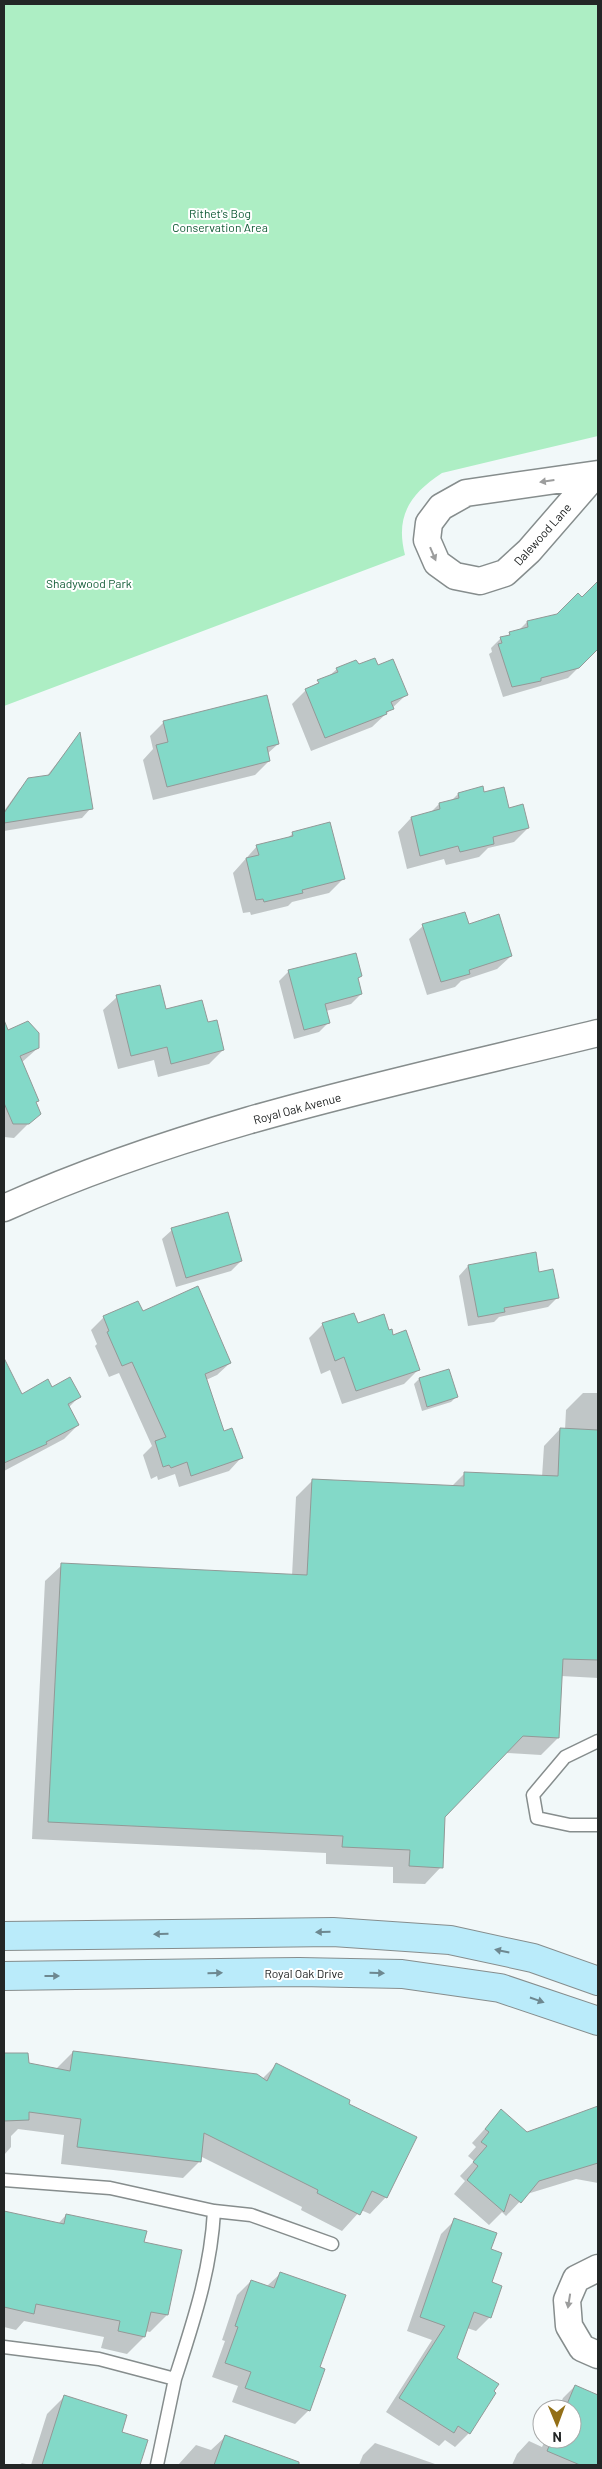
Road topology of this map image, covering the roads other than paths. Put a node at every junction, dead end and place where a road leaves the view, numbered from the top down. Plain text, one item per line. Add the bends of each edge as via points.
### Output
1 (596, 474) edge
2 (598, 1033) edge
3 (4, 1208) edge
4 (598, 1741) edge
5 (598, 1825) edge
6 (4, 1936) edge
7 (4, 1976) edge
8 (598, 1981) edge
9 (598, 2021) edge
10 (4, 2180) edge
11 (214, 2211) junction
12 (332, 2244) dead end
13 (598, 2268) edge
14 (4, 2346) edge
15 (598, 2355) edge
16 (175, 2379) junction
17 (157, 2465) edge

1 -> 1 street, Dalewood Lane via 466,493 441,507 429,523 427,540 437,563 455,576 480,581 505,573 529,551
2 - 3 street, Royal Oak Avenue via 253,1119 90,1173
4 - 5 lane via 565,1757 533,1795 538,1818 570,1825
8 -> 6 main road via 533,1958 440,1939 333,1932
7 -> 9 main road, Royal Oak Drive via 299,1972 402,1974 500,1988
10 - 11 lane via 110,2188
11 - 12 lane via 250,2215
11 - 16 lane via 212,2245 200,2299
13 -> 15 street via 576,2279 567,2300 569,2326 582,2348
14 - 16 lane via 99,2359
16 - 17 lane

